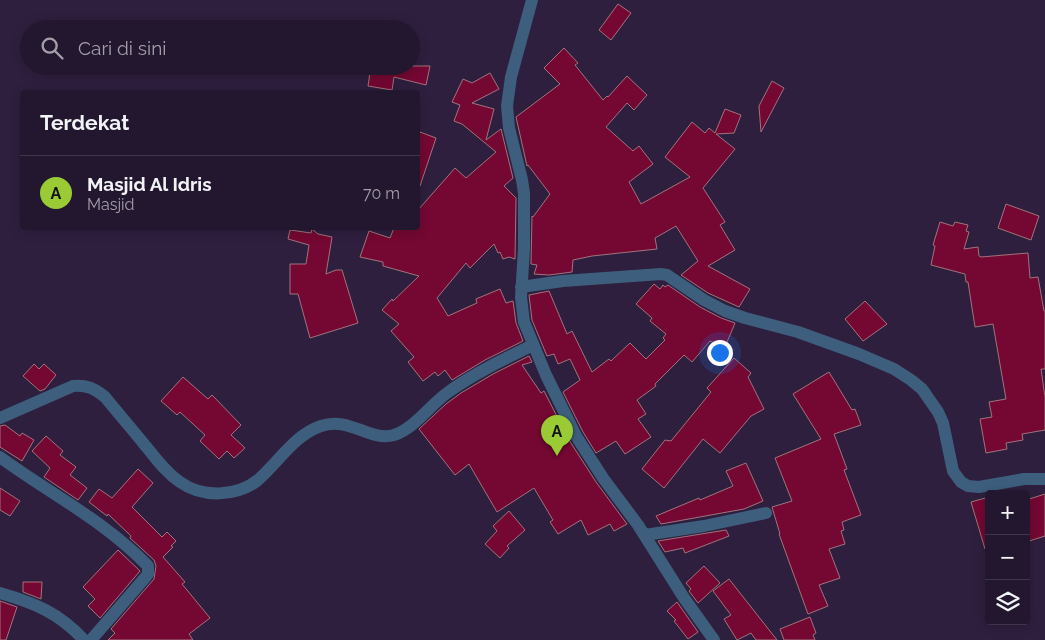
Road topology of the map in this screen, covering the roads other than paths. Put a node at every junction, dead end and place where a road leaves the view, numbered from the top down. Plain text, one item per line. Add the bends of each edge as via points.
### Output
1 (532, 0) edge
2 (521, 287) junction
3 (533, 345) junction
4 (0, 418) edge
5 (0, 457) edge
6 (1045, 479) edge
7 (766, 513) dead end
8 (645, 535) junction
9 (0, 593) edge
10 (84, 640) edge
11 (91, 640) edge
12 (714, 640) edge

1 - 2 street via 511,78 507,106 523,186
2 - 3 street via 522,314
2 - 6 street via 592,278 667,275 715,306 859,354 911,380 922,389 938,412 953,471 960,482 979,487 1024,479
3 - 4 street via 449,392 400,433 381,437 343,424 315,428 258,480 237,492 214,493 181,484 94,388 73,386
3 - 8 street via 576,436
5 - 11 street via 98,523 148,566 148,574
7 - 8 street
8 - 12 street
9 - 10 street via 53,613

